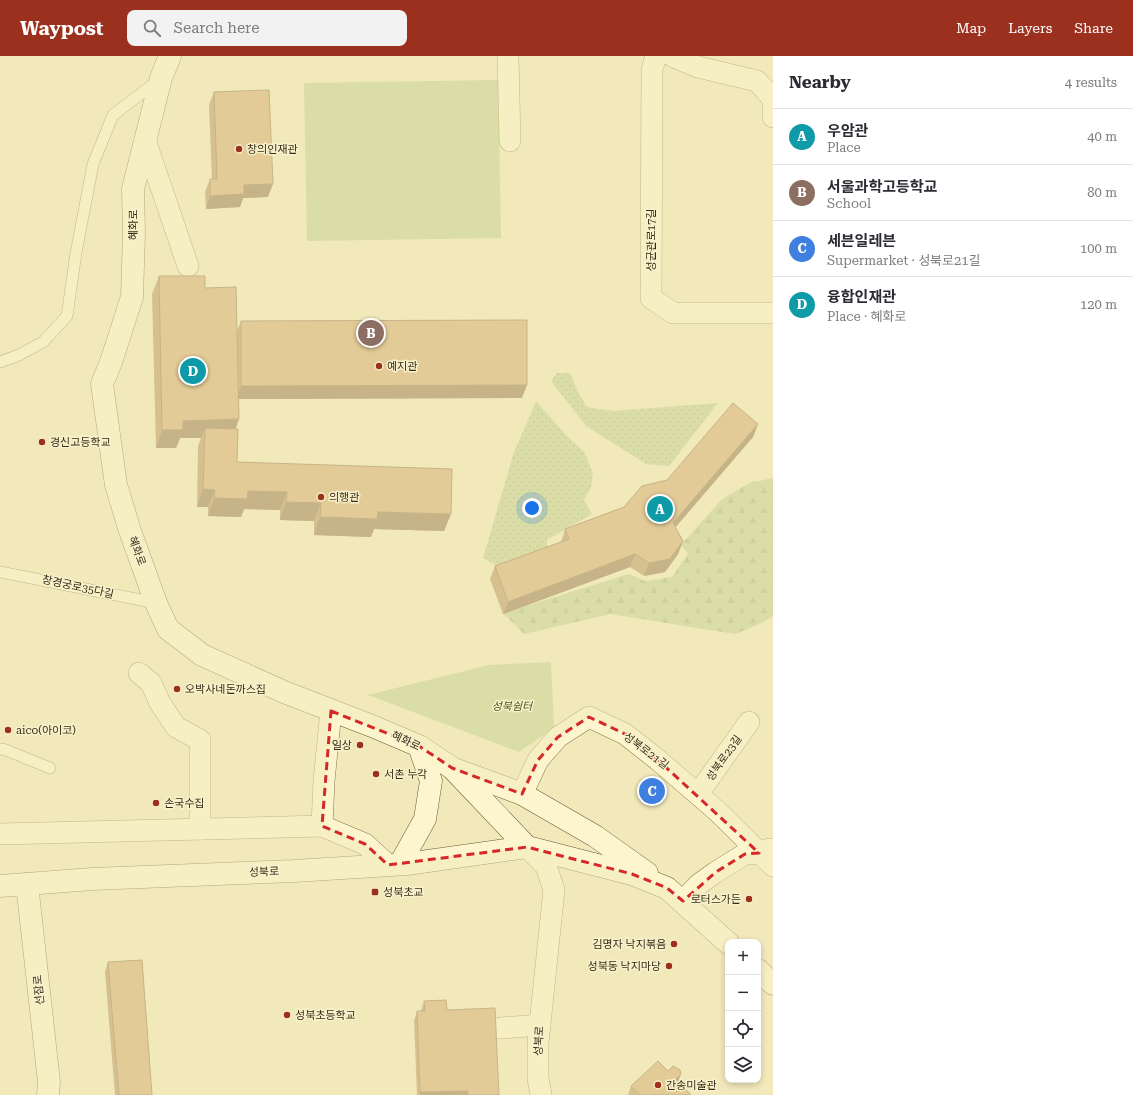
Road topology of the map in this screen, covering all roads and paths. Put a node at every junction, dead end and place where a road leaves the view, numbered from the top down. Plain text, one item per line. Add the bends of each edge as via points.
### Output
1 (170, 56) edge
2 (511, 56) edge
3 (656, 56) edge
4 (672, 56) edge
5 (161, 78) junction
6 (773, 116) edge
7 (145, 140) junction
8 (510, 141) dead end
9 (188, 266) dead end
10 (773, 313) edge
11 (0, 362) edge
12 (0, 572) edge
13 (156, 603) junction
14 (139, 673) dead end
15 (331, 711) junction
16 (749, 722) dead end
17 (419, 746) junction
18 (0, 749) edge
19 (50, 768) dead end
20 (452, 768) junction
21 (522, 794) junction
22 (698, 794) junction
23 (322, 826) junction
24 (200, 829) junction
25 (0, 834) edge
26 (526, 846) junction
27 (768, 855) edge
28 (394, 864) junction
29 (27, 884) junction
30 (0, 886) edge
31 (675, 895) junction
32 (725, 940) edge
33 (761, 973) edge
34 (773, 984) edge
35 (540, 1025) junction
36 (501, 1028) dead end
37 (540, 1086) edge
38 (48, 1095) edge

1 - 5 street, 혜화로
2 - 8 street
3 - 10 street, 성균관로17길 via 652,70 651,298 673,313
4 - 6 street via 698,67 757,81 773,99
5 - 7 street, 혜화로
5 - 11 lane via 113,115 93,164 67,316 43,342
7 - 9 street
7 - 13 street, 혜화로 via 133,189 132,297 102,384 116,485
12 - 13 lane, 창경궁로35다길
13 - 15 street, 혜화로 via 168,629 202,655
14 - 24 street via 151,683 160,703 176,726 200,740
15 - 17 street, 혜화로
15 - 23 street
16 - 22 street, 성북로23길
17 - 20 street, 혜화로
17 - 28 street via 431,781 425,819
18 - 19 lane
20 - 21 street
20 - 26 street, 혜화로
21 - 22 street, 성북로21길 via 538,760 558,737 589,717 624,734
21 - 31 street via 595,836
22 - 27 street, 성북로21길
23 - 24 street
23 - 28 street via 365,844
24 - 25 street
26 - 28 street, 성북로
26 - 31 street, 성북로 via 632,874
26 - 35 street, 성북로 via 546,866 554,890
27 - 31 street via 745,854 698,885
28 - 29 street, 성북로
29 - 30 street, 성북로
29 - 38 street, 선잠로 via 49,1082
31 - 32 street, 성북로
33 - 34 street
35 - 36 street
35 - 37 street, 성북로

